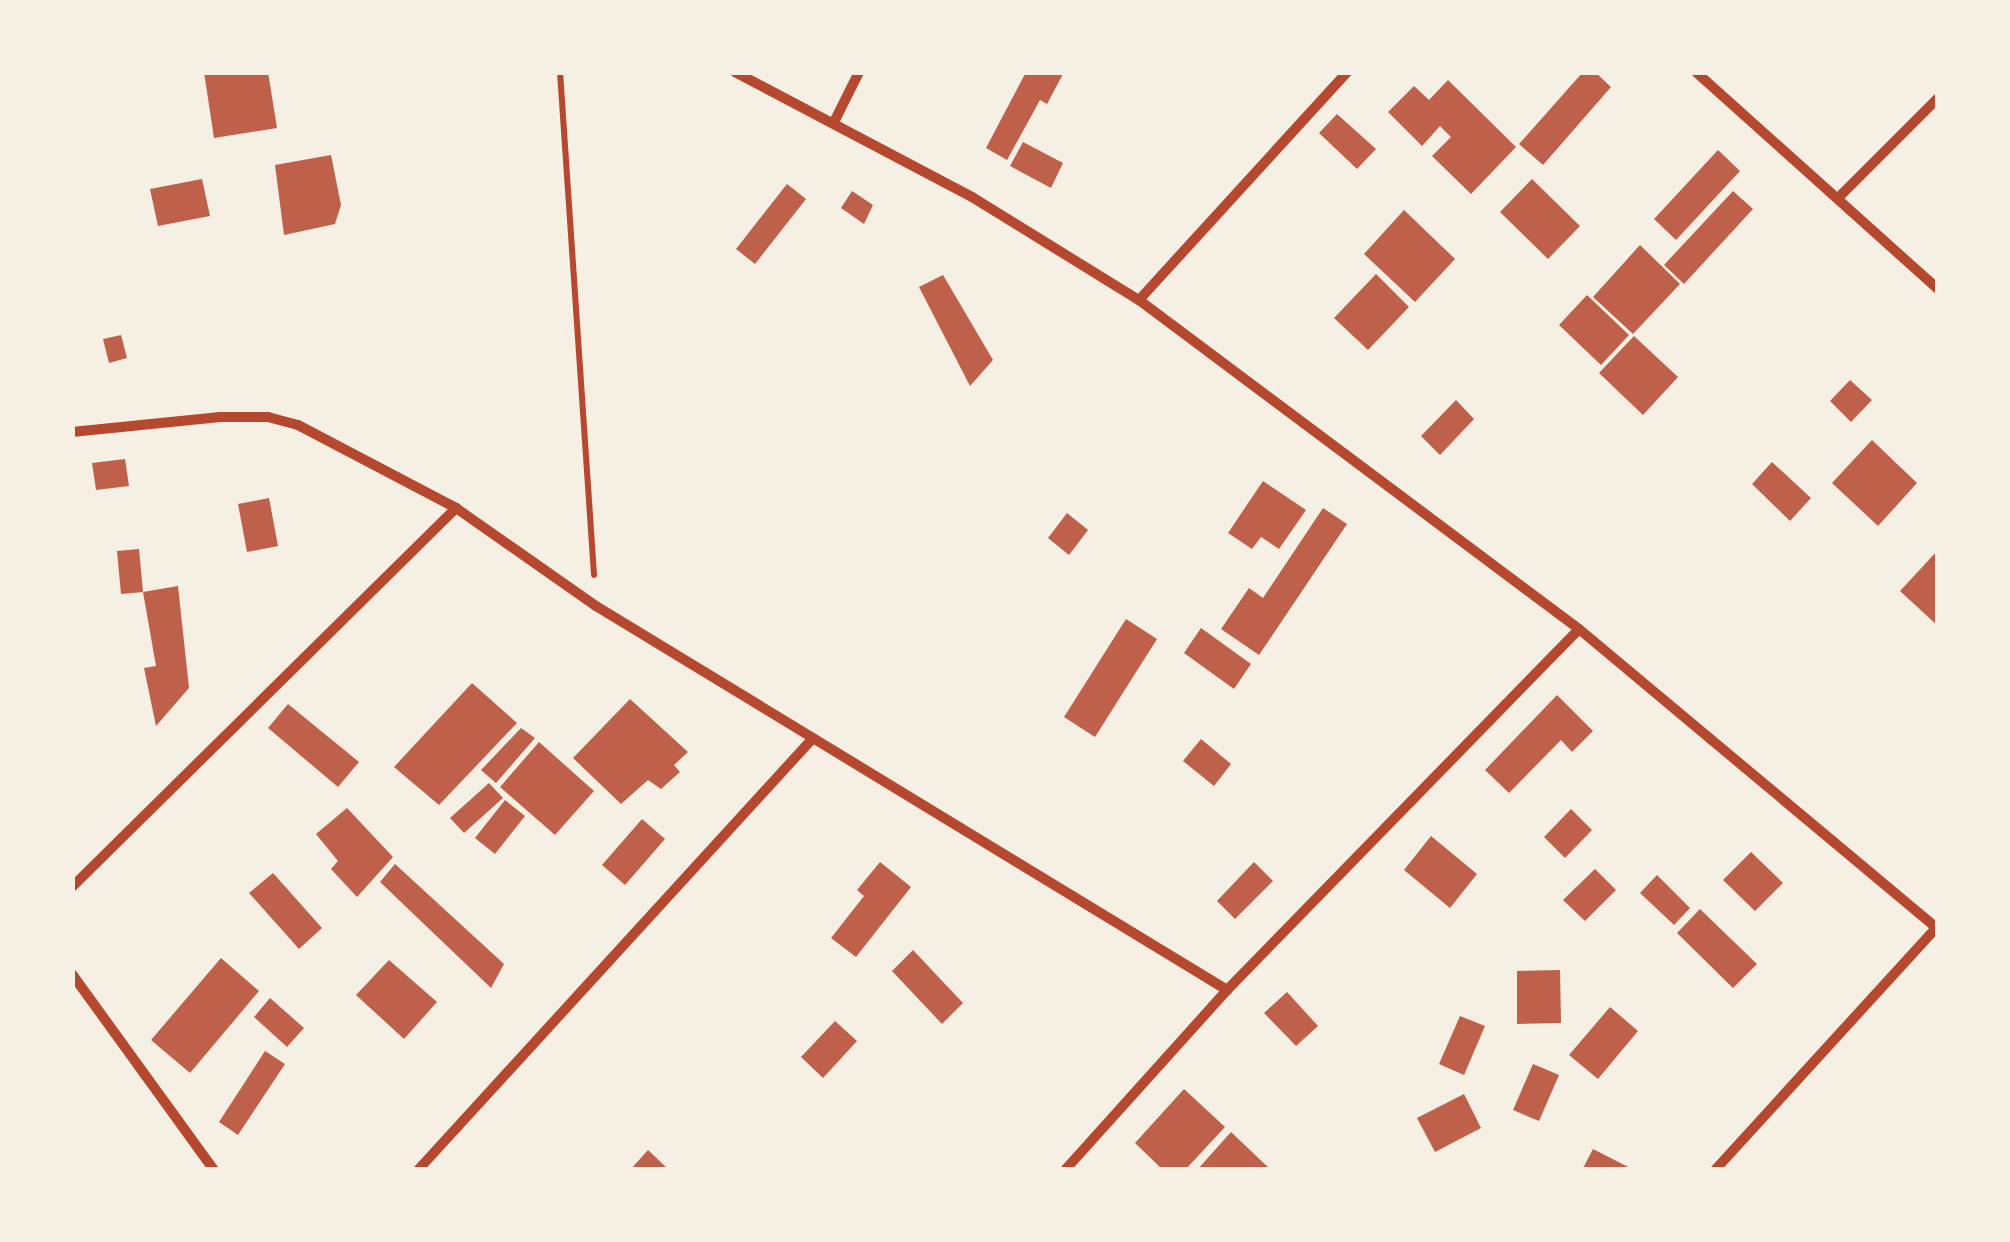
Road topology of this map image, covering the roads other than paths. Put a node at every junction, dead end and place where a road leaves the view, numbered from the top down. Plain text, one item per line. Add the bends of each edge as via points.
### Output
1 (735, 72) edge
2 (858, 72) edge
3 (1347, 72) edge
4 (1696, 72) edge
5 (1938, 98) edge
6 (834, 122) junction
7 (1839, 197) junction
8 (1938, 288) edge
9 (1139, 300) junction
10 (72, 432) edge
11 (456, 508) junction
12 (1578, 629) junction
13 (813, 738) junction
14 (72, 887) edge
15 (1937, 928) edge
16 (72, 974) edge
17 (1226, 990) junction
18 (214, 1170) edge
19 (418, 1170) edge
20 (1065, 1170) edge
21 (1715, 1170) edge

1 - 6 street
2 - 6 street
3 - 9 street
4 - 7 street
5 - 7 street
6 - 9 street
7 - 8 street
9 - 12 street
10 - 11 street via 268,417 298,424
11 - 13 street via 596,606
11 - 14 street
12 - 15 street
12 - 17 street
13 - 17 street
13 - 19 street
15 - 21 street
16 - 18 street
17 - 20 street

